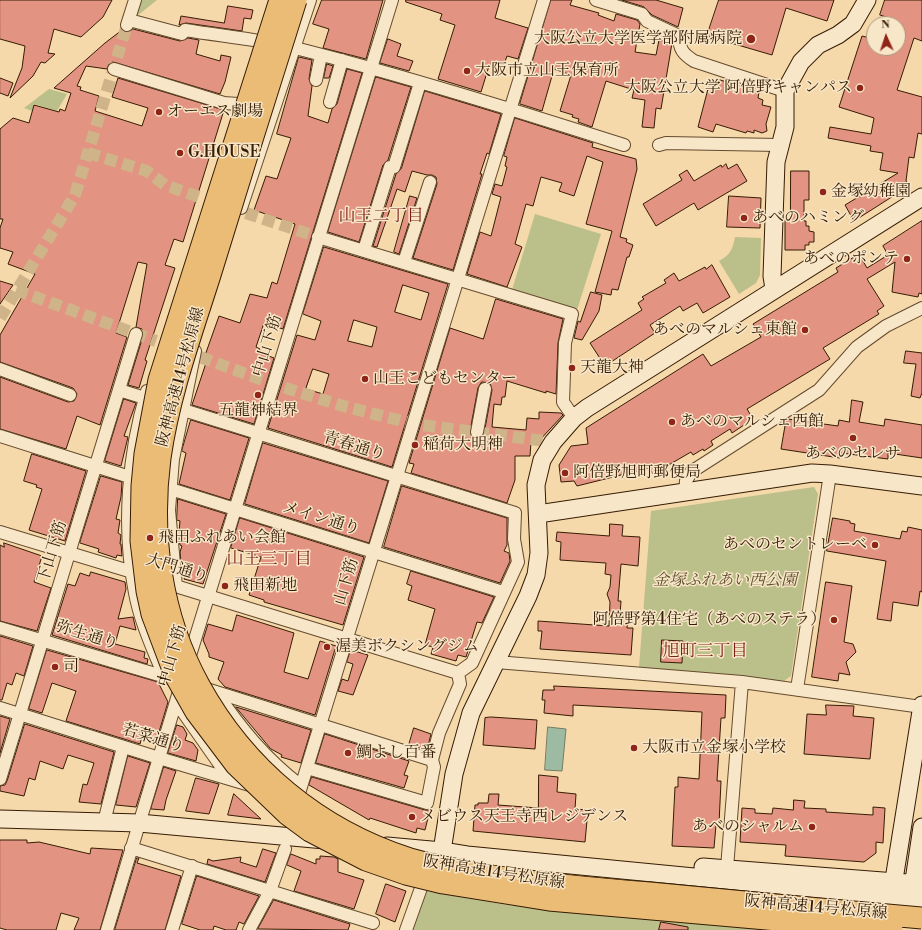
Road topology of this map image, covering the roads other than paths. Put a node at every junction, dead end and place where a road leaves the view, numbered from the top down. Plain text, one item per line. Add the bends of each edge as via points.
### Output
1 (135, 0) edge
2 (270, 0) edge
3 (280, 0) edge
4 (296, 0) edge
5 (310, 0) edge
6 (392, 0) edge
7 (544, 0) edge
8 (596, 0) edge
9 (867, 0) edge
10 (625, 4) edge
11 (256, 41) junction
12 (295, 48) junction
13 (321, 55) junction
14 (342, 60) junction
15 (371, 68) junction
16 (114, 69) dead end
17 (316, 80) dead end
18 (420, 83) junction
19 (785, 91) junction
20 (330, 102) dead end
21 (238, 104) junction
22 (511, 109) junction
23 (624, 145) dead end
24 (659, 145) dead end
25 (779, 145) junction
26 (430, 182) dead end
27 (922, 197) edge
28 (213, 202) tunnel mouth
29 (234, 210) tunnel mouth
30 (318, 237) junction
31 (364, 250) junction
32 (404, 262) junction
33 (459, 279) junction
34 (774, 288) junction
35 (922, 308) edge
36 (136, 334) dead end
37 (167, 345) tunnel mouth
38 (189, 353) tunnel mouth
39 (0, 369) edge
40 (485, 389) dead end
41 (119, 390) junction
42 (70, 395) dead end
43 (145, 398) junction
44 (183, 410) junction
45 (574, 418) junction
46 (477, 432) dead end
47 (258, 434) junction
48 (0, 436) edge
49 (96, 466) junction
50 (830, 474) junction
51 (129, 477) junction
52 (396, 477) junction
53 (922, 486) edge
54 (171, 489) junction
55 (685, 492) junction
56 (234, 509) junction
57 (538, 514) junction
58 (0, 532) edge
59 (372, 552) junction
60 (69, 554) junction
61 (132, 572) junction
62 (176, 586) junction
63 (503, 592) junction
64 (208, 595) junction
65 (0, 628) edge
66 (347, 638) junction
67 (43, 640) junction
68 (496, 662) junction
69 (458, 673) junction
70 (164, 676) junction
71 (182, 682) junction
72 (742, 682) junction
73 (797, 689) junction
74 (216, 692) junction
75 (176, 702) junction
76 (922, 706) edge
77 (0, 708) edge
78 (21, 714) junction
79 (320, 726) junction
80 (123, 747) junction
81 (159, 758) junction
82 (432, 760) junction
83 (307, 768) junction
84 (0, 779) edge
85 (230, 779) junction
86 (301, 786) junction
87 (298, 798) junction
88 (0, 819) edge
89 (104, 822) junction
90 (291, 822) dead end
91 (138, 823) junction
92 (922, 826) edge
93 (131, 848) junction
94 (285, 849) dead end
95 (442, 851) junction
96 (192, 866) junction
97 (728, 868) junction
98 (892, 889) junction
99 (270, 891) junction
100 (917, 891) edge
101 (922, 918) edge
102 (367, 924) edge
103 (106, 930) edge
104 (172, 930) edge
105 (249, 930) edge
106 (406, 930) edge
107 (892, 930) edge

1 - 11 street via 128,22 182,34 184,30
2 - 11 street
3 - 107 highway, 阪神高速14号松原線, bridge via 159,380 145,454 140,541 147,591 152,614 175,676 196,712 236,765 287,814 310,831 366,860 406,874 443,883 549,900
4 - 101 highway, 阪神高速14号松原線, bridge via 176,384 161,456 158,540 168,610 190,669 209,703 249,756 275,784 299,803 342,830 409,859 447,869 550,884
5 - 12 street
6 - 15 street, 中山下筋
7 - 22 street, 山下筋
8 - 10 street
9 - 19 street via 853,24 818,45 801,62
10 - 19 street via 642,14 647,21 679,36 679,46 684,54 694,61
11 - 12 street
11 - 21 street
12 - 13 street
12 - 44 street via 194,354
13 - 14 street
13 - 17 street
14 - 15 street
14 - 20 street
15 - 18 street
15 - 30 street, 中山下筋
16 - 21 street via 224,103
18 - 22 street
18 - 31 street via 394,167 390,167
19 - 25 street via 785,127
21 - 43 street
22 - 23 street
22 - 33 street, 山下筋
24 - 25 street
25 - 34 street via 776,162 772,276
26 - 32 street
27 - 34 street
28 - 29 street
30 - 31 street
30 - 47 street, 中山下筋
31 - 32 street
32 - 33 street
33 - 45 street via 572,314 565,343 563,402
33 - 52 street, 山下筋
34 - 45 street
35 - 55 street via 886,326 857,347 819,390 691,472 686,481
36 - 41 street, 下山下筋
37 - 38 street
39 - 42 street
40 - 46 street
41 - 43 street, 青春通り
41 - 49 street, 下山下筋
43 - 44 street, 青春通り
43 - 51 street
44 - 47 street, 青春通り
44 - 54 street via 173,459
45 - 57 street via 553,442 542,460 536,485
47 - 52 street, 青春通り
47 - 56 street, 中山下筋
48 - 49 street, メイン通り
49 - 51 street, メイン通り
49 - 60 street, 下山下筋
50 - 53 street
50 - 55 street via 812,473
50 - 73 street
51 - 54 street, メイン通り
51 - 61 street
52 - 59 street, 山下筋
52 - 63 street, 青春通り via 515,513 514,539 518,562
54 - 56 street, メイン通り
54 - 62 street via 171,539
55 - 57 street
56 - 59 street, メイン通り
56 - 64 street, 中山下筋
57 - 68 street via 539,553 536,575
58 - 60 street, 大門通り
59 - 63 street, メイン通り
59 - 66 street, 山下筋
60 - 61 street, 大門通り
60 - 67 street, 下山下筋
61 - 62 street, 大門通り
61 - 70 street via 139,611
62 - 64 street, 大門通り
63 - 69 street via 472,663
64 - 66 street, 大門通り
64 - 71 street, 中山下筋
65 - 67 street, 弥生通り
66 - 69 street, 大門通り
66 - 79 street, 山下筋
67 - 70 street, 弥生通り
67 - 78 street, 下山下筋
68 - 72 street
68 - 95 street via 470,713 454,774
69 - 82 street via 460,684 439,733
70 - 71 street, 弥生通り
71 - 74 street, 弥生通り
71 - 75 street, 中山下筋
72 - 73 street
72 - 97 street
73 - 76 street
74 - 79 street, 弥生通り
74 - 86 street via 253,743
75 - 81 street, 中山下筋
75 - 85 street
76 - 98 street
77 - 78 street, 若菜通り
78 - 80 street, 若菜通り
78 - 84 street, 下山下筋
79 - 82 street, 弥生通り
79 - 83 street, 山下筋
80 - 81 street, 若菜通り
80 - 89 street
81 - 85 street, 若菜通り
81 - 91 street, 中山下筋
82 - 83 street via 434,767 427,802
83 - 86 street, 山下筋
85 - 87 street, 若菜通り
86 - 87 street, 山下筋
87 - 90 street, 山下筋
88 - 89 street
89 - 91 street
91 - 93 street, 中山下筋
91 - 95 street
92 - 100 street
93 - 96 street
93 - 103 street, 中山下筋
94 - 99 street
95 - 97 street via 467,848
95 - 98 street via 467,856
95 - 106 street via 421,888
96 - 99 street
96 - 104 street
97 - 98 street
98 - 100 street
99 - 102 street
99 - 105 street

